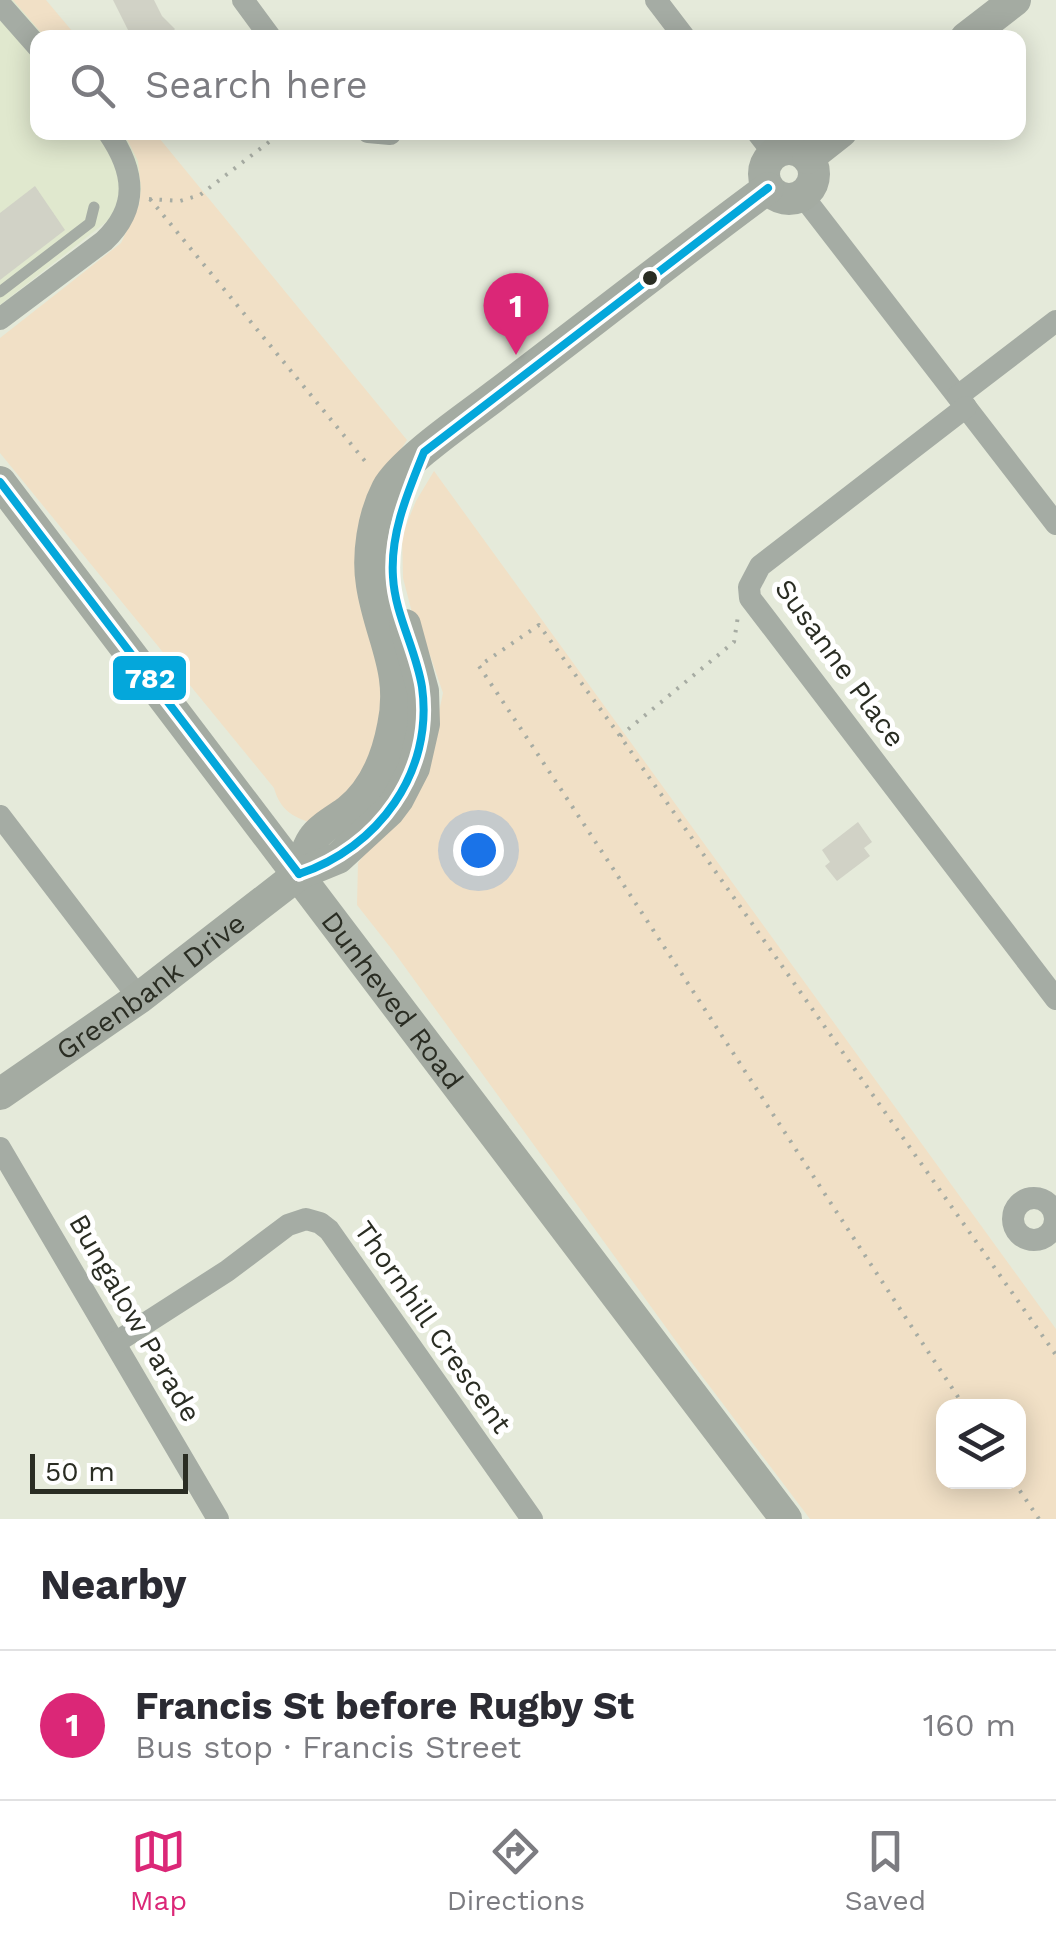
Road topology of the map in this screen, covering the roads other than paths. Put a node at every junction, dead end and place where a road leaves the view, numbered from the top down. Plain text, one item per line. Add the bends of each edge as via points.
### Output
1 (243, 0) edge
2 (656, 0) edge
3 (1015, 0) edge
4 (0, 4) edge
5 (265, 30) edge
6 (679, 30) edge
7 (976, 30) edge
8 (30, 39) edge
9 (113, 140) edge
10 (831, 140) edge
11 (765, 143) edge
12 (808, 158) junction
13 (768, 188) junction
14 (802, 195) junction
15 (94, 207) dead end
16 (0, 292) edge
17 (0, 319) edge
18 (1056, 322) edge
19 (962, 401) junction
20 (0, 482) edge
21 (1056, 524) edge
22 (0, 816) edge
23 (299, 874) junction
24 (139, 998) junction
25 (1056, 999) edge
26 (0, 1094) edge
27 (0, 1148) edge
28 (115, 1343) junction
29 (218, 1519) edge
30 (532, 1519) edge
31 (786, 1519) edge

1 - 5 street
2 - 6 street
3 - 7 street
4 - 8 street
9 - 17 street via 140,196 104,241
10 - 12 street
11 - 12 street
11 - 13 street
12 - 14 street via 812,182
13 - 14 street via 780,198
13 - 23 street, Greenbank Drive via 424,452 392,557 423,691 419,754 389,811 338,858
14 - 19 street
15 - 16 lane via 90,222
18 - 19 street, Susanne Place
19 - 21 street
19 - 25 street, Susanne Place via 760,566 745,600
20 - 23 street, Dunheved Road
22 - 24 street
23 - 24 street, Greenbank Drive
23 - 31 street, Dunheved Road
24 - 26 street, Greenbank Drive
27 - 28 street, Bungalow Parade
28 - 29 street, Bungalow Parade
28 - 30 street, Thornhill Crescent via 288,1225 314,1220 328,1230

